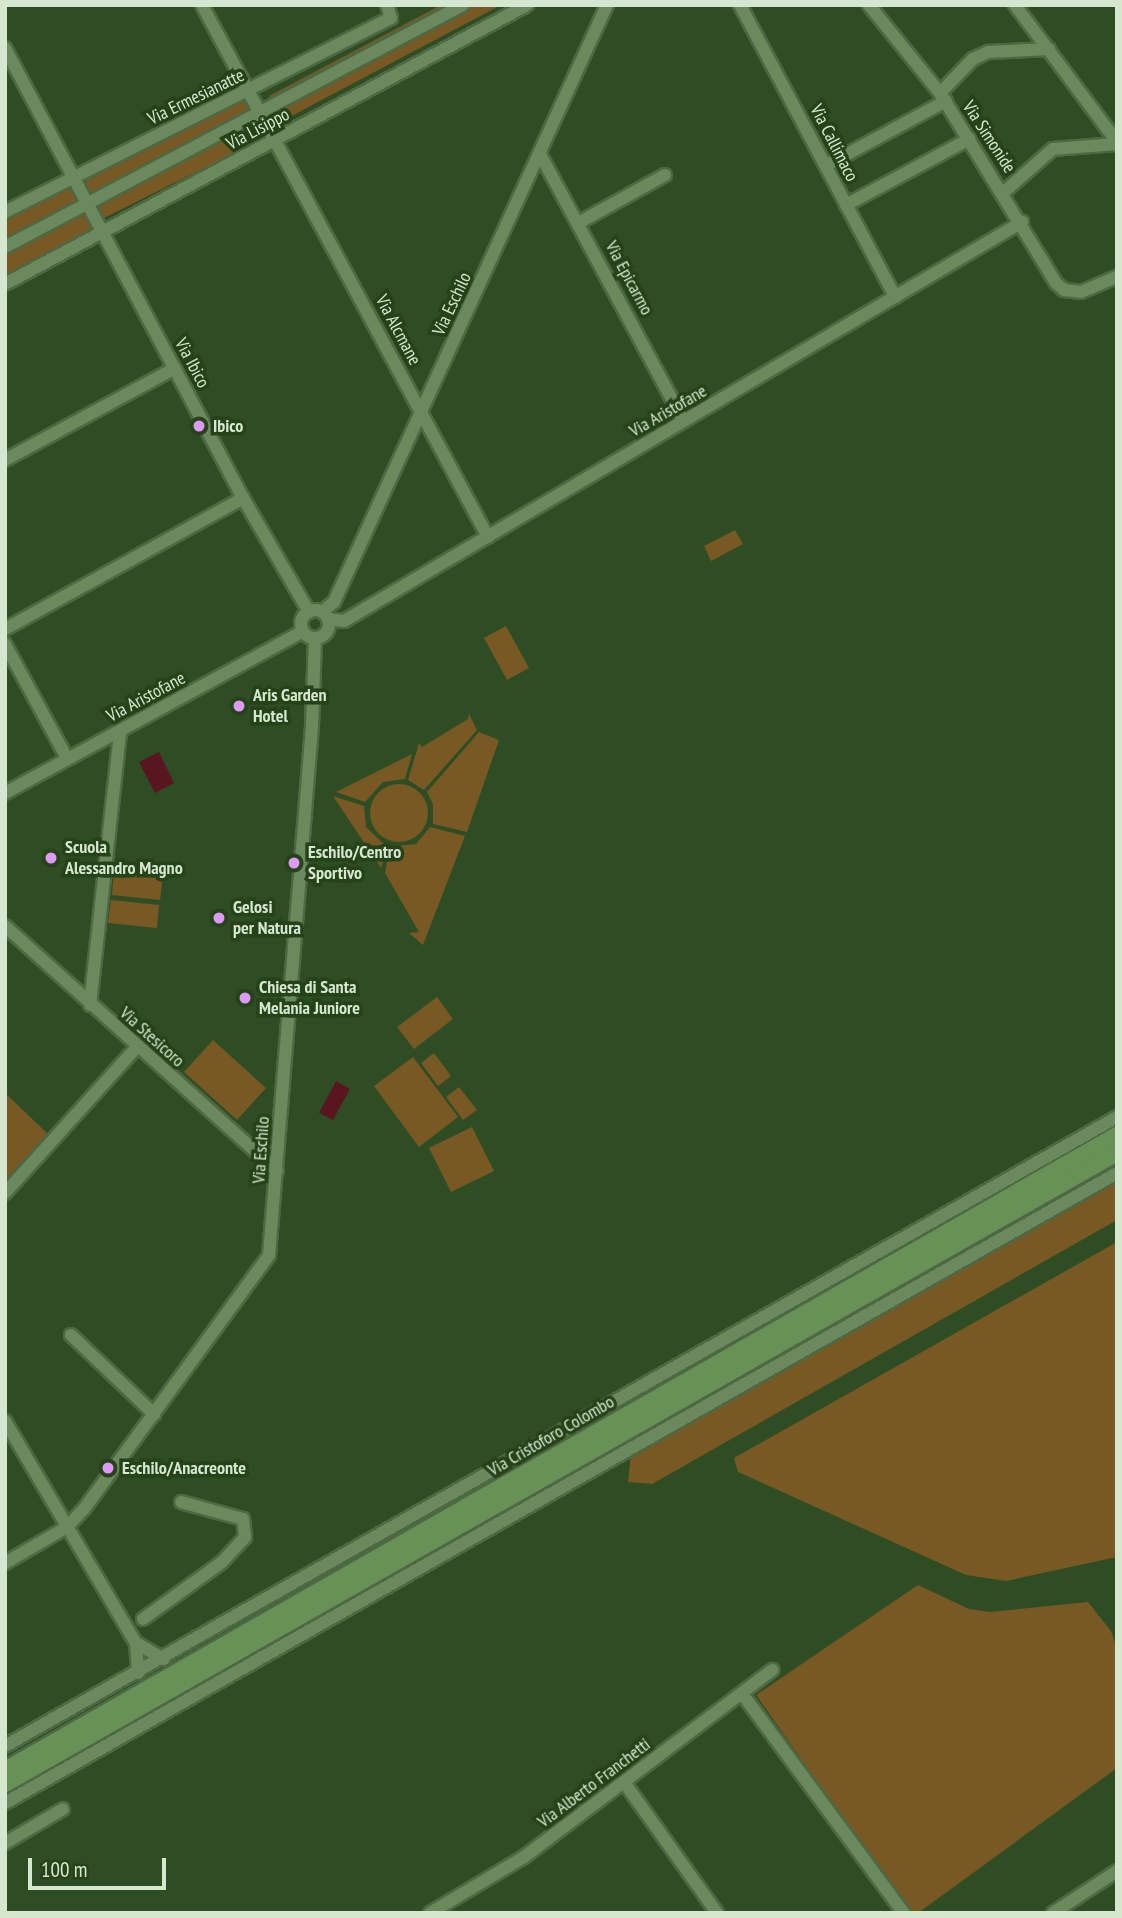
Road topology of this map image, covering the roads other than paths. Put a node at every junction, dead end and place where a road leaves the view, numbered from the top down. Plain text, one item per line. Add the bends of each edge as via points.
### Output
1 (202, 5) edge
2 (387, 5) edge
3 (463, 5) edge
4 (527, 5) edge
5 (607, 5) edge
6 (740, 5) edge
7 (869, 5) edge
8 (1015, 5) edge
9 (5, 48) edge
10 (1049, 50) junction
11 (248, 92) junction
12 (943, 97) junction
13 (260, 111) junction
14 (276, 139) junction
15 (969, 139) junction
16 (1117, 143) edge
17 (540, 153) junction
18 (827, 164) junction
19 (665, 175) dead end
20 (73, 177) junction
21 (1004, 192) junction
22 (86, 203) junction
23 (846, 205) junction
24 (5, 212) edge
25 (580, 222) junction
26 (1022, 222) junction
27 (102, 234) junction
28 (5, 247) edge
29 (1117, 278) edge
30 (5, 284) edge
31 (895, 297) junction
32 (175, 368) junction
33 (422, 411) junction
34 (684, 421) junction
35 (5, 460) edge
36 (243, 498) junction
37 (488, 537) junction
38 (320, 614) junction
39 (5, 629) edge
40 (309, 635) junction
41 (5, 644) edge
42 (120, 732) junction
43 (67, 758) junction
44 (5, 793) edge
45 (5, 926) edge
46 (90, 1005) junction
47 (137, 1047) junction
48 (1117, 1117) edge
49 (1117, 1135) edge
50 (1117, 1153) edge
51 (277, 1171) junction
52 (1117, 1172) edge
53 (5, 1193) edge
54 (71, 1335) dead end
55 (154, 1414) junction
56 (5, 1421) edge
57 (181, 1502) dead end
58 (67, 1527) junction
59 (5, 1563) edge
60 (143, 1619) dead end
61 (136, 1643) junction
62 (164, 1659) junction
63 (772, 1670) dead end
64 (138, 1674) junction
65 (743, 1695) junction
66 (5, 1746) edge
67 (5, 1770) edge
68 (624, 1782) junction
69 (5, 1784) edge
70 (5, 1803) edge
71 (63, 1809) dead end
72 (5, 1843) edge
73 (1117, 1871) edge
74 (430, 1913) edge
75 (717, 1913) edge
76 (904, 1913) edge
77 (1053, 1913) edge

1 - 11 street, Via Alcmane
2 - 11 street, Via Ermesianatte via 391,18
3 - 13 street
4 - 14 street, Via Lisippo
5 - 17 street, Via Eschilo
6 - 18 street, Via Callimaco
7 - 12 street, Via Simonide
8 - 10 street
9 - 20 street, Via Ibico
10 - 12 street via 988,52 973,60
10 - 16 street
11 - 13 street, Via Alcmane
11 - 20 street, Via Ermesianatte
12 - 15 street, Via Simonide
12 - 18 street
13 - 14 street, Via Alcmane
13 - 22 street
14 - 27 street, Via Lisippo
14 - 33 street, Via Alcmane
15 - 21 street, Via Simonide
15 - 23 street
16 - 21 street via 1053,149
17 - 25 street, Via Epicarmo
17 - 33 street, Via Eschilo
18 - 23 street, Via Callimaco
19 - 25 street
20 - 22 street, Via Ibico
20 - 24 street, Via Ermesianatte
21 - 26 street, Via Simonide
22 - 27 street, Via Ibico
22 - 28 street
23 - 31 street, Via Callimaco
25 - 34 street, Via Epicarmo
26 - 29 street, Via Simonide via 1056,283 1071,292
26 - 31 street, Via Aristofane
27 - 30 street, Via Lisippo
27 - 32 street, Via Ibico
31 - 34 street, Via Aristofane
32 - 35 street
32 - 36 street, Via Ibico
33 - 37 street, Via Alcmane
33 - 38 street, Via Eschilo via 334,602
34 - 37 street, Via Aristofane
36 - 38 street, Via Ibico
36 - 39 street
37 - 38 street, Via Aristofane via 344,621
38 - 40 street, Via Eschilo via 302,620
38 - 40 street, Via Eschilo via 326,634
40 - 42 street, Via Aristofane
40 - 51 street, Via Eschilo
41 - 43 street
42 - 43 street, Via Aristofane
42 - 46 street
43 - 44 street, Via Aristofane
45 - 46 street, Via Stesicoro
46 - 47 street, Via Stesicoro
47 - 51 street, Via Stesicoro
47 - 53 street
48 - 62 street, Via Cristoforo Colombo
49 - 67 main road, Via Cristoforo Colombo
50 - 69 main road, Via Cristoforo Colombo
51 - 55 street, Via Eschilo via 266,1262
52 - 70 street
54 - 55 street
55 - 58 street, Via Eschilo
56 - 58 street
57 - 60 street via 239,1517 247,1524 245,1537 222,1562
58 - 59 street, Via Eschilo
58 - 61 street
61 - 62 street
61 - 64 street
62 - 64 street, Via Cristoforo Colombo
63 - 65 street, Via Alberto Franchetti
64 - 66 street, Via Cristoforo Colombo
65 - 68 street, Via Alberto Franchetti
65 - 76 street
68 - 74 street, Via Alberto Franchetti via 524,1857
68 - 75 street
71 - 72 street
73 - 77 street

